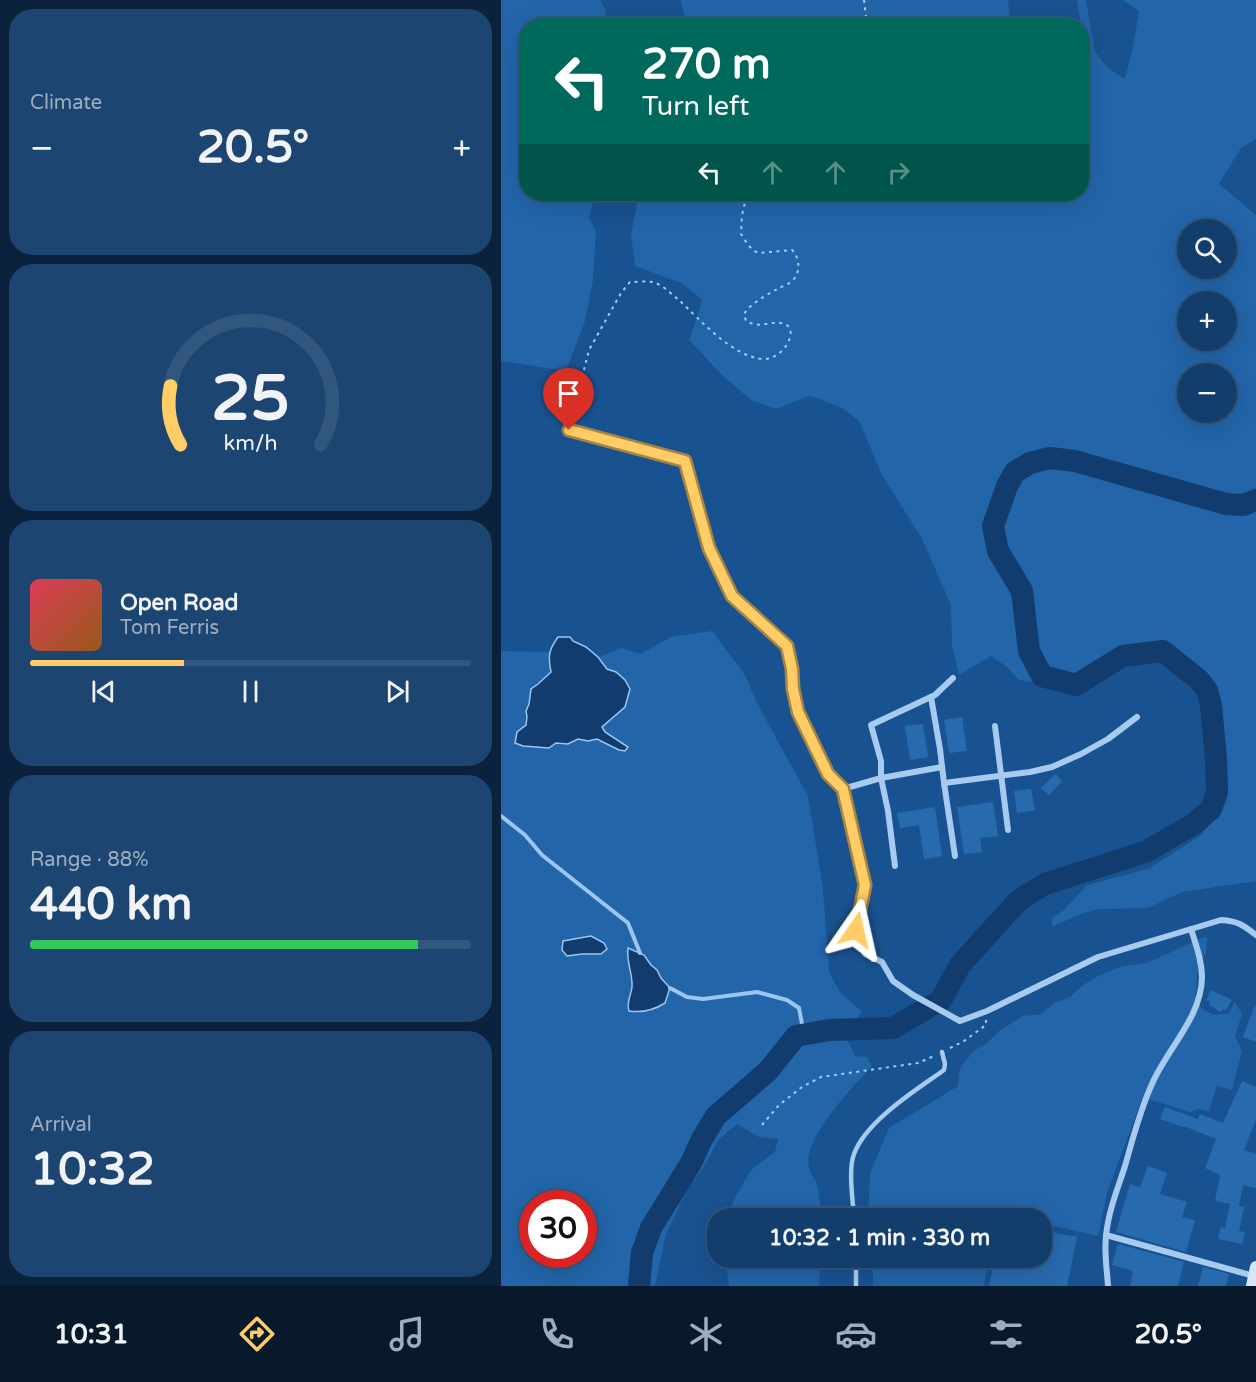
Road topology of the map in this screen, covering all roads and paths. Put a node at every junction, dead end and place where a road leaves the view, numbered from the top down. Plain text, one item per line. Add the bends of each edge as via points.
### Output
1 (864, 0) edge
2 (866, 18) edge
3 (745, 201) edge
4 (569, 430) joint
5 (953, 678) dead end
6 (931, 696) junction
7 (1137, 717) dead end
8 (995, 726) dead end
9 (942, 767) junction
10 (1001, 776) junction
11 (881, 778) junction
12 (943, 783) junction
13 (843, 789) junction
14 (1008, 830) dead end
15 (955, 856) dead end
16 (895, 866) dead end
17 (1191, 929) junction
18 (1256, 936) edge
19 (987, 1011) junction
20 (942, 1052) junction
21 (762, 1125) dead end
22 (854, 1208) edge
23 (1106, 1236) junction
24 (856, 1268) edge
25 (1254, 1276) edge
26 (856, 1286) edge
27 (1108, 1286) edge

1 - 2 path
3 - 4 path via 741,234 748,245 759,253 792,250 798,260 793,281 749,307 744,314 752,325 787,326 790,340 785,348 766,359 742,353 666,290 653,282 630,282 589,350
4 - 13 street via 685,461 709,548 732,596 787,646 798,712 828,774
5 - 6 street
6 - 9 street
6 - 11 street via 871,724 881,761
7 - 10 street via 1108,739 1052,767
8 - 10 street
9 - 11 street
9 - 12 street
10 - 12 street
10 - 14 street
11 - 13 street
11 - 16 street
12 - 15 street
13 - 19 street via 865,885 856,930 865,954 882,962 893,981 960,1021
17 - 18 street via 1235,920
17 - 19 street via 1098,957
17 - 23 street via 1200,961 1200,991 1191,1016 1149,1090
19 - 20 path via 986,1025
20 - 21 path via 918,1063 821,1077 802,1086
20 - 22 lane via 944,1070 879,1120 853,1155
23 - 25 street
23 - 27 street
24 - 26 lane

